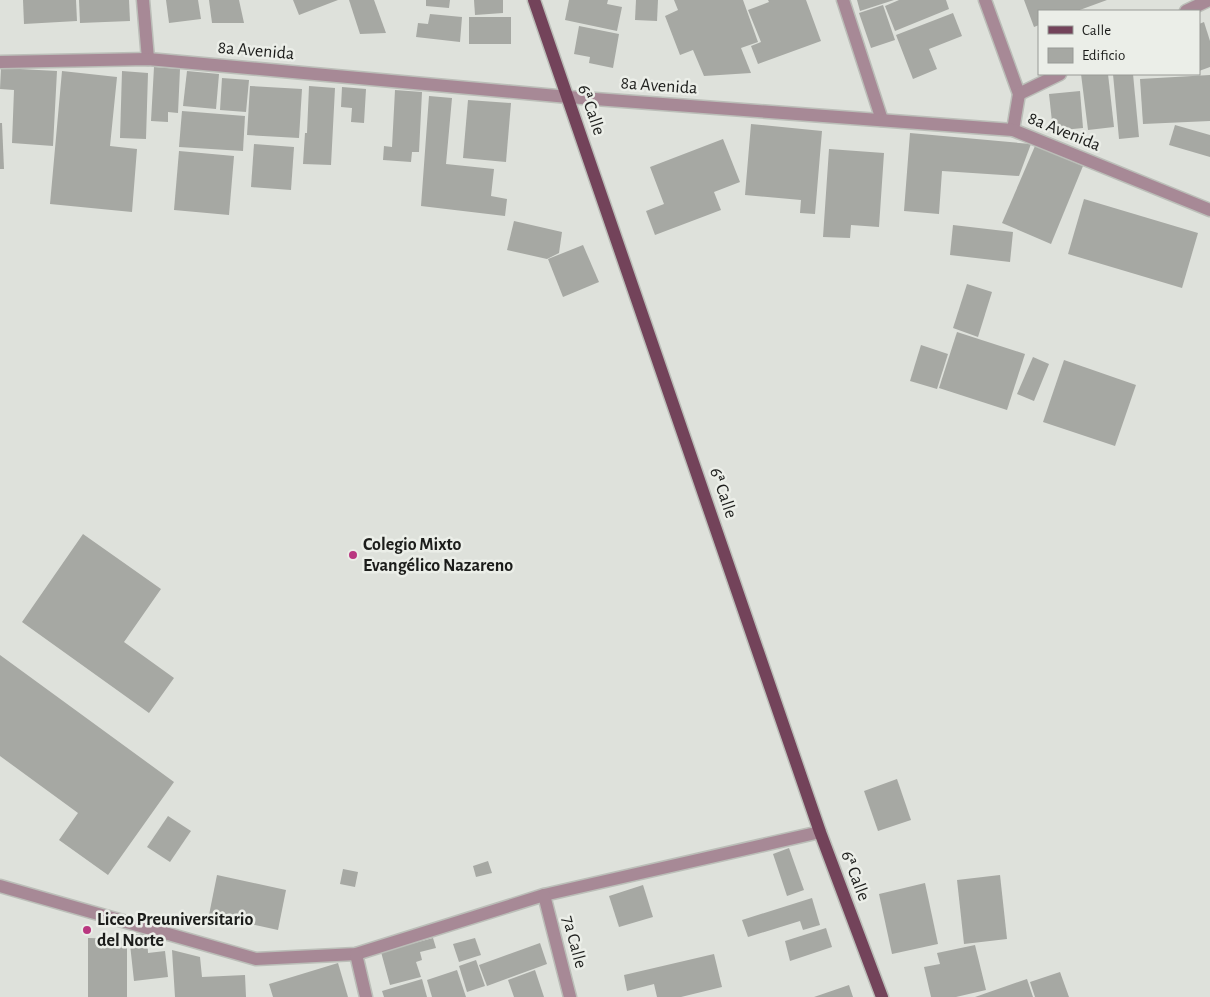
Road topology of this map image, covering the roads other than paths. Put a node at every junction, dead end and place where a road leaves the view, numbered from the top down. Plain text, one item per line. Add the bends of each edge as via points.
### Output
1 (143, 0) edge
2 (534, 0) edge
3 (844, 0) edge
4 (985, 0) edge
5 (1209, 0) edge
6 (1188, 10) edge
7 (148, 59) junction
8 (0, 62) edge
9 (1058, 75) edge
10 (1019, 94) junction
11 (568, 97) junction
12 (882, 120) junction
13 (1013, 130) junction
14 (1210, 210) edge
15 (820, 832) junction
16 (0, 886) edge
17 (544, 896) junction
18 (356, 954) junction
19 (366, 997) edge
20 (570, 997) edge
21 (882, 997) edge

1 - 7 street
2 - 11 main road, 6ª Calle
3 - 12 street
4 - 10 street
5 - 6 street
7 - 8 street, 8a Avenida
7 - 11 street, 8a Avenida
9 - 10 street
10 - 13 street
11 - 12 street, 8a Avenida
11 - 15 main road, 6ª Calle
12 - 13 street, 8a Avenida
13 - 14 street, 8a Avenida
15 - 17 street
15 - 21 main road, 6ª Calle
16 - 18 street via 256,959
17 - 18 street
17 - 20 street, 7a Calle
18 - 19 street

